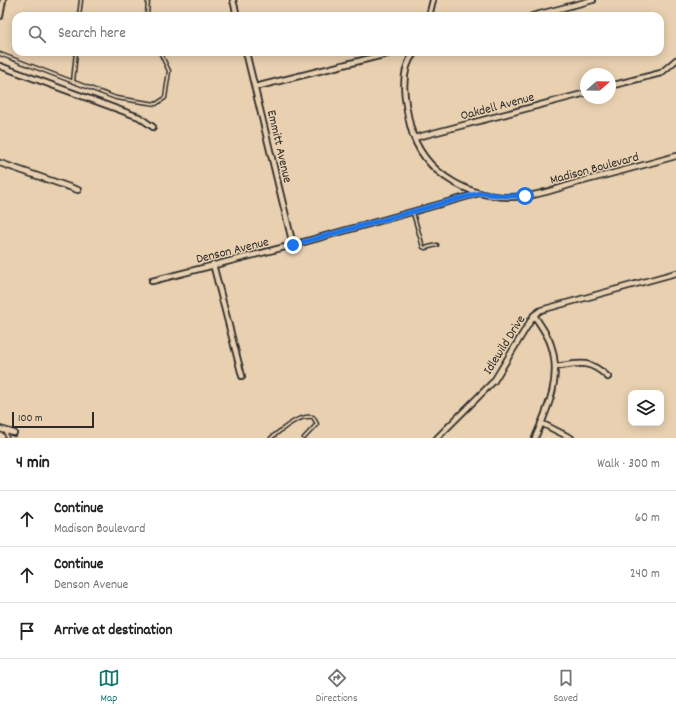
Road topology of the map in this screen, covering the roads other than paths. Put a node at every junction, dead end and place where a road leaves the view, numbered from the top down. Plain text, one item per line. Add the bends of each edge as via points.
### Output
1 (3, 0) edge
2 (81, 0) edge
3 (148, 0) edge
4 (233, 0) edge
5 (433, 0) edge
6 (593, 0) edge
7 (573, 3) edge
8 (80, 12) edge
9 (147, 12) edge
10 (236, 12) edge
11 (430, 12) edge
12 (545, 12) edge
13 (0, 16) edge
14 (0, 54) edge
15 (76, 56) edge
16 (162, 56) edge
17 (247, 56) edge
18 (379, 56) edge
19 (411, 56) edge
20 (676, 60) edge
21 (0, 66) edge
22 (73, 82) junction
23 (616, 84) edge
24 (256, 87) junction
25 (580, 95) edge
26 (153, 127) dead end
27 (414, 138) junction
28 (676, 156) edge
29 (0, 163) edge
30 (78, 190) dead end
31 (480, 193) junction
32 (413, 212) junction
33 (293, 245) junction
34 (437, 246) dead end
35 (213, 264) junction
36 (676, 273) edge
37 (152, 281) dead end
38 (534, 315) junction
39 (555, 367) junction
40 (242, 376) dead end
41 (608, 377) dead end
42 (541, 424) junction
43 (0, 429) edge
44 (6, 430) junction
45 (14, 433) dead end
46 (8, 438) edge
47 (271, 438) edge
48 (304, 438) edge
49 (436, 438) edge
50 (535, 438) edge
51 (571, 438) edge

1 - 13 street
2 - 8 lane
3 - 9 lane
4 - 10 street
5 - 11 street
6 - 7 street
7 - 12 street
14 - 22 lane
15 - 22 lane
16 - 22 lane via 168,71 166,98 160,103 116,98
17 - 24 street, Emmitt Avenue
18 - 24 street
19 - 27 street, Madison Boulevard via 406,74 405,102
20 - 23 street via 661,73
21 - 26 street via 139,117
24 - 33 street, Emmitt Avenue
25 - 27 street, Oakdell Avenue
27 - 31 street, Madison Boulevard via 422,154 435,170 454,184
28 - 31 street, Madison Boulevard via 525,196
29 - 30 street
31 - 32 street, Denson Avenue
32 - 33 street, Denson Avenue
32 - 34 lane via 422,247
33 - 35 street, Denson Avenue
35 - 37 street, Denson Avenue
35 - 40 street
36 - 38 street, Idlewild Drive via 554,305
38 - 39 street via 551,345
38 - 49 street, Idlewild Drive via 494,381
39 - 41 street via 582,362 597,366
39 - 42 street via 549,404
42 - 50 street
42 - 51 street
43 - 44 street
44 - 45 street
44 - 46 lane
47 - 48 lane via 293,421 313,417 317,424

